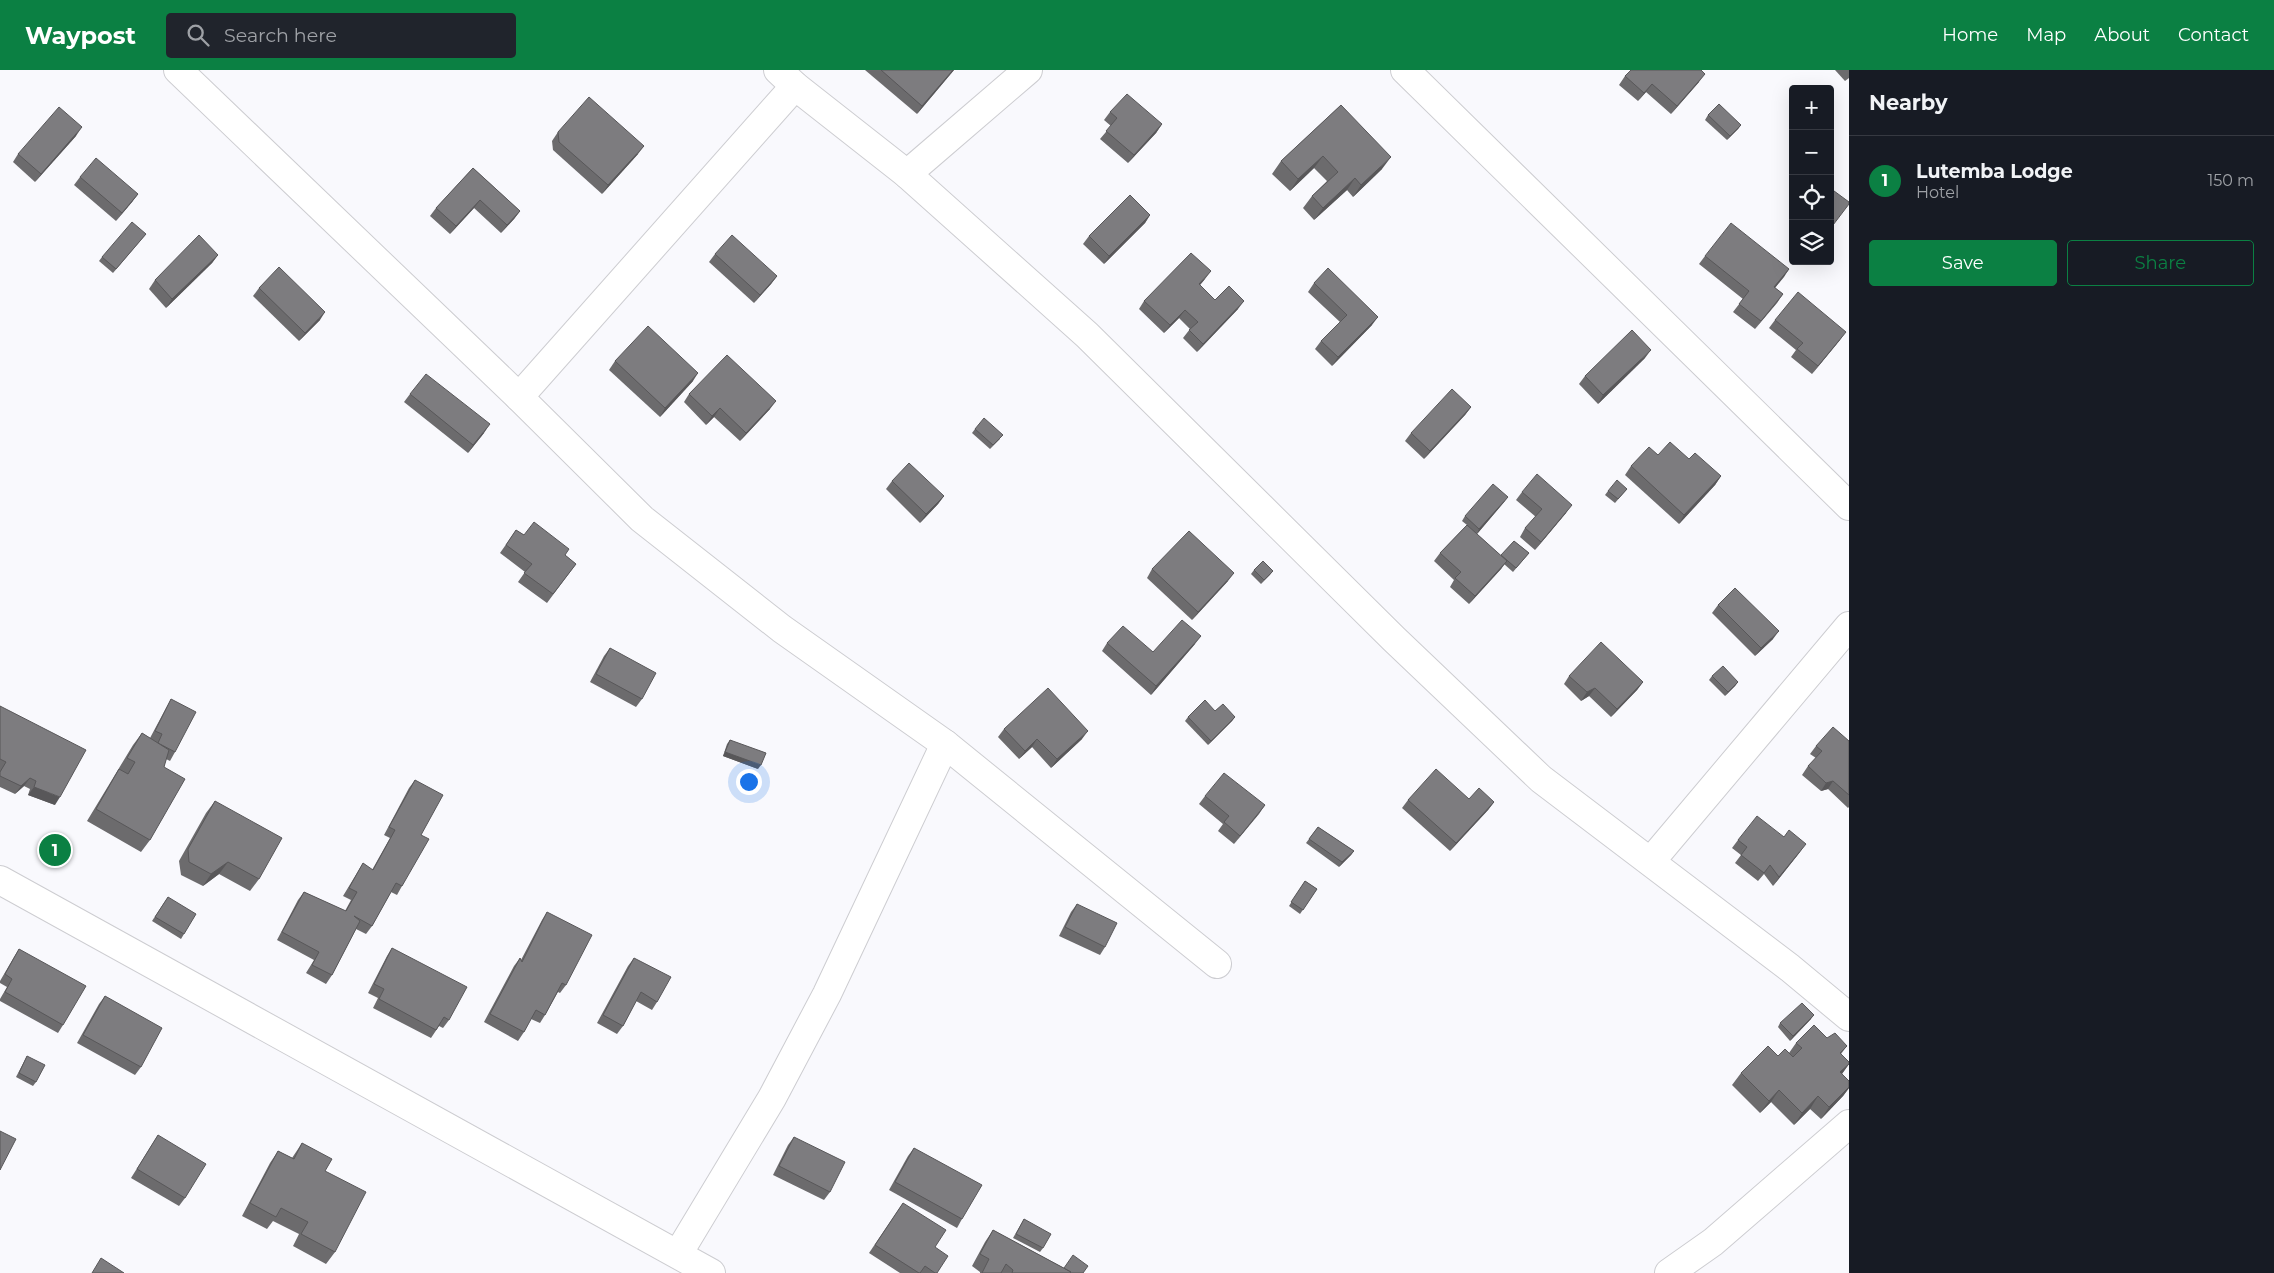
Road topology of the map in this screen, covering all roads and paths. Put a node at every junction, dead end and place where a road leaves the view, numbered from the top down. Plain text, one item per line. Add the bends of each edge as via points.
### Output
1 (178, 70) edge
2 (1028, 70) edge
3 (1405, 70) edge
4 (786, 78) edge
5 (908, 174) junction
6 (519, 397) junction
7 (1849, 506) edge
8 (1849, 626) edge
9 (946, 744) junction
10 (1651, 862) junction
11 (0, 880) edge
12 (1217, 964) dead end
13 (1849, 1017) edge
14 (1849, 1124) edge
15 (678, 1254) junction
16 (711, 1273) edge
17 (1669, 1273) edge

1 - 6 street
2 - 5 street
3 - 7 street
4 - 5 street
4 - 6 street
5 - 10 street via 1087,335 1541,779
6 - 9 street via 642,518 782,630
8 - 10 street
9 - 12 street
9 - 15 street via 827,994 772,1098
10 - 13 street
11 - 15 street
14 - 17 street via 1713,1242
15 - 16 street

